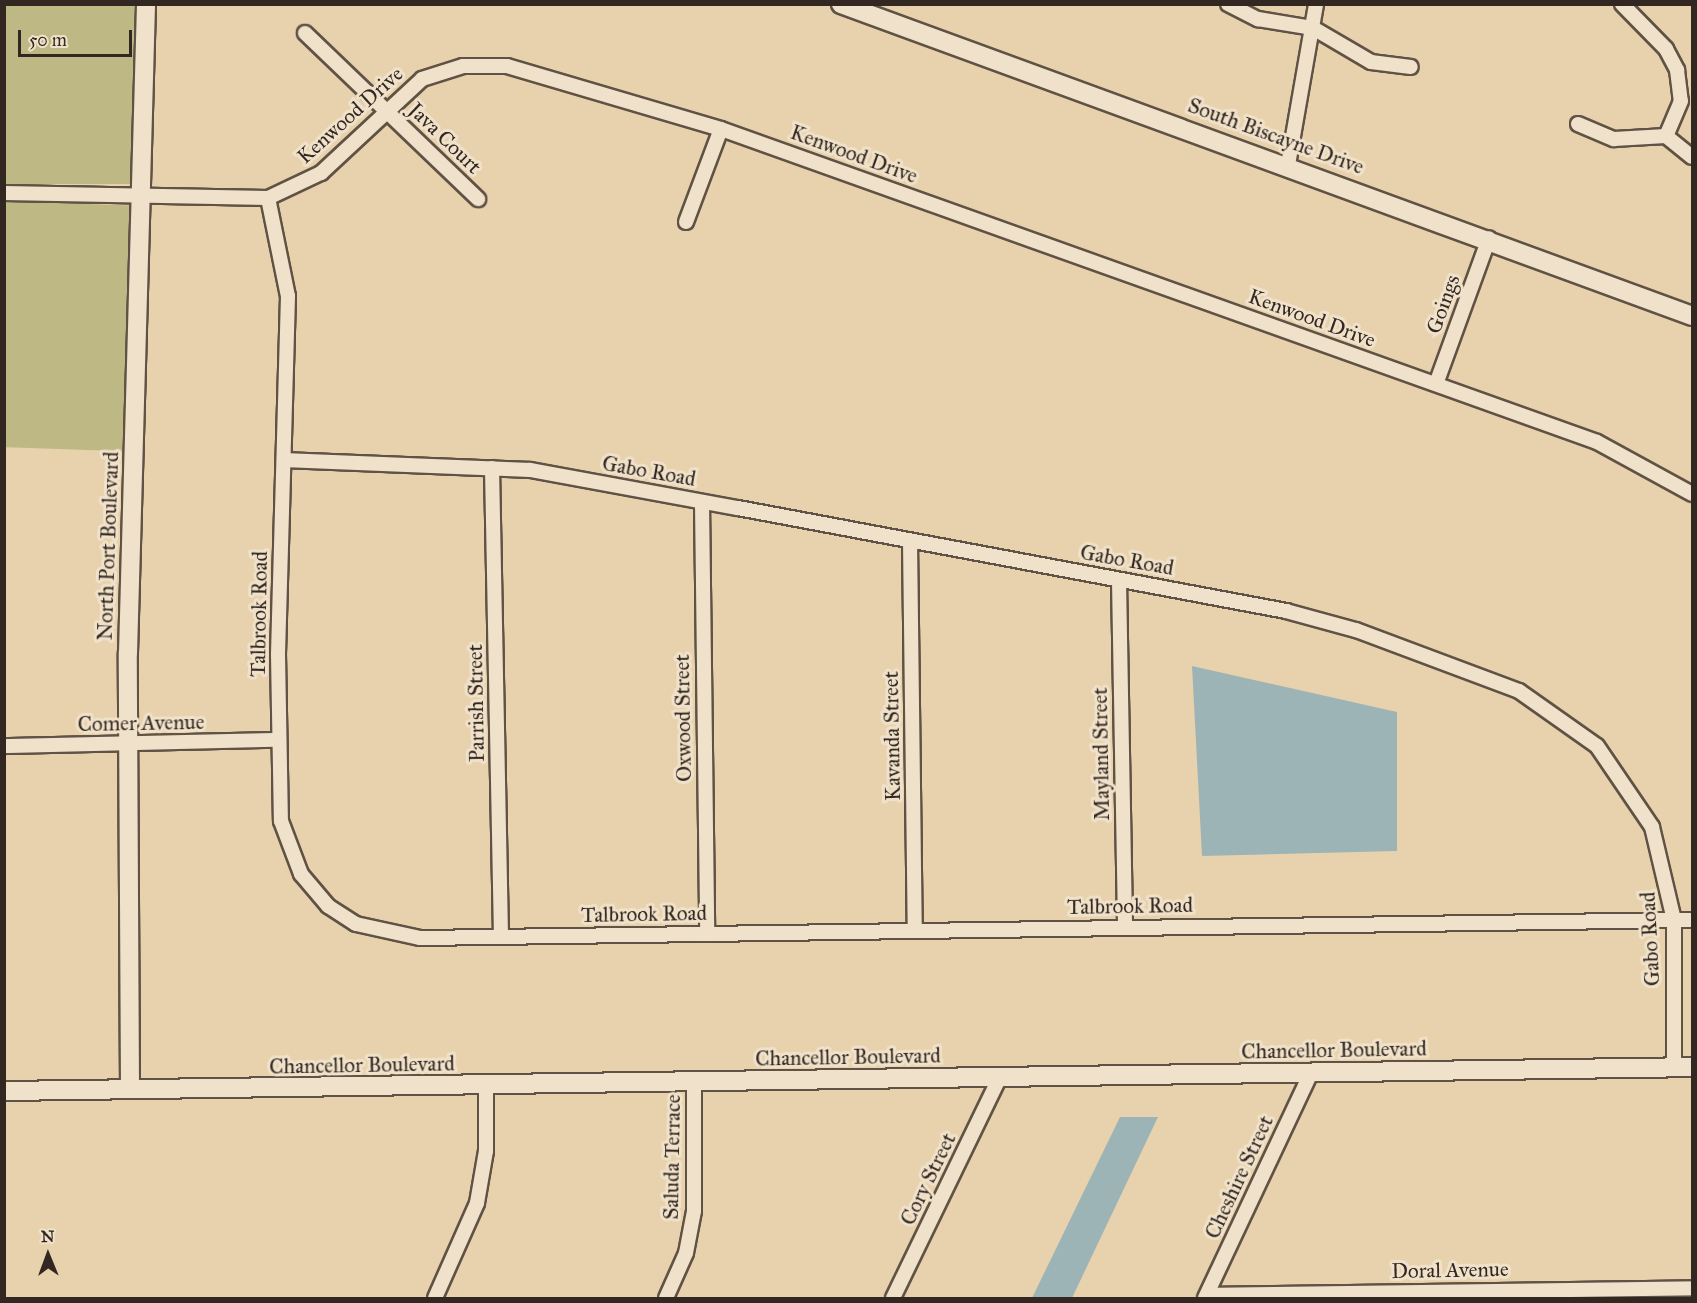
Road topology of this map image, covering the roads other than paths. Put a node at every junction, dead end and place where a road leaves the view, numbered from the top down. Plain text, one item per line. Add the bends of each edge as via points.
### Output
1 (146, 4) edge
2 (841, 4) edge
3 (1228, 4) edge
4 (1316, 4) edge
5 (1622, 4) edge
6 (1313, 28) junction
7 (305, 33) dead end
8 (1411, 66) dead end
9 (386, 108) junction
10 (1578, 124) dead end
11 (721, 129) junction
12 (1666, 136) junction
13 (1692, 157) edge
14 (1288, 165) junction
15 (4, 193) edge
16 (140, 196) junction
17 (268, 198) junction
18 (478, 199) dead end
19 (686, 222) dead end
20 (1489, 238) junction
21 (1692, 316) edge
22 (1436, 384) junction
23 (284, 460) junction
24 (492, 468) junction
25 (1692, 494) edge
26 (702, 502) junction
27 (910, 541) junction
28 (1119, 580) junction
29 (278, 740) junction
30 (129, 744) junction
31 (4, 746) edge
32 (1674, 920) junction
33 (1692, 920) edge
34 (1125, 927) junction
35 (915, 930) junction
36 (707, 934) junction
37 (501, 937) junction
38 (1683, 1067) edge
39 (1311, 1073) junction
40 (1000, 1077) junction
41 (694, 1083) junction
42 (486, 1086) junction
43 (130, 1089) junction
44 (4, 1091) edge
45 (1692, 1288) edge
46 (1206, 1297) edge
47 (435, 1299) edge
48 (666, 1299) edge
49 (893, 1299) edge

1 - 16 street, North Port Boulevard
2 - 14 street, South Biscayne Drive
3 - 6 street via 1258,19
4 - 6 street
5 - 12 street via 1666,50 1677,70 1681,101
6 - 8 street via 1371,62
6 - 14 street
7 - 9 street, Java Court
9 - 11 street, Kenwood Drive via 434,73 493,65 629,98
9 - 17 street, Kenwood Drive via 321,173
9 - 18 street, Java Court
10 - 12 street via 1614,139
11 - 19 street
11 - 22 street, Kenwood Drive
12 - 13 street
14 - 20 street, South Biscayne Drive
15 - 16 street, Kenwood Drive
16 - 17 street, Kenwood Drive
16 - 30 street, North Port Boulevard
17 - 23 street, Talbrook Road via 288,296
20 - 21 street, South Biscayne Drive
20 - 22 street, Goings
22 - 25 street, Kenwood Drive via 1597,442
23 - 24 street, Gabo Road
23 - 29 street, Talbrook Road
24 - 26 street, Gabo Road
24 - 37 street, Parrish Street
26 - 27 street, Gabo Road
26 - 36 street, Oxwood Street
27 - 28 street, Gabo Road
27 - 35 street, Kavanda Street
28 - 32 street, Gabo Road via 1328,621 1543,704 1597,747 1637,798 1664,858
28 - 34 street, Mayland Street
29 - 30 street, Comer Avenue
29 - 37 street, Talbrook Road via 285,840 301,874 328,906 356,924 393,936
30 - 31 street, Comer Avenue
30 - 43 street, North Port Boulevard
32 - 33 street, Talbrook Road
32 - 34 street, Talbrook Road
32 - 38 street, Gabo Road
34 - 35 street, Talbrook Road
35 - 36 street, Talbrook Road
36 - 37 street, Talbrook Road
38 - 39 street, Chancellor Boulevard
39 - 40 street, Chancellor Boulevard
39 - 46 street, Cheshire Street
40 - 41 street, Chancellor Boulevard
40 - 49 street, Cory Street
41 - 42 street, Chancellor Boulevard
41 - 48 street, Saluda Terrace via 694,1211 686,1253
42 - 43 street, Chancellor Boulevard
42 - 47 street via 486,1151 477,1203
43 - 44 street, Chancellor Boulevard
45 - 46 street, Doral Avenue

